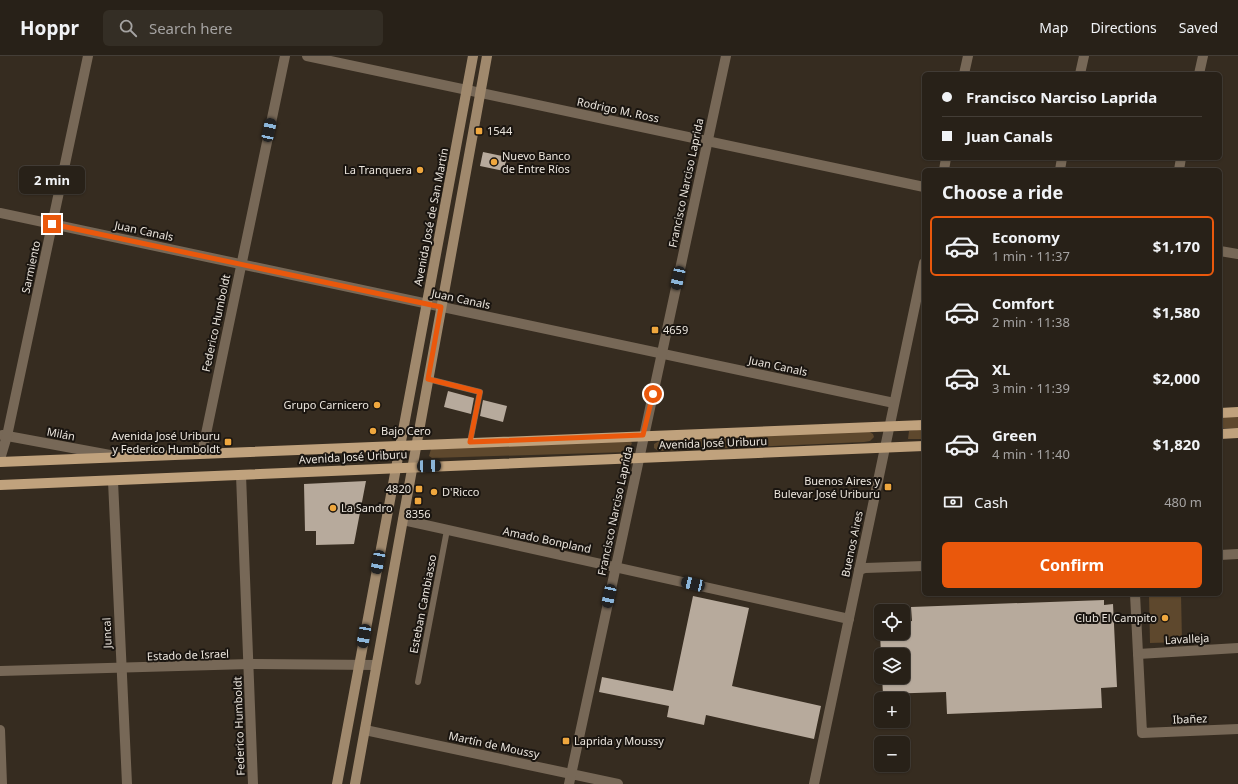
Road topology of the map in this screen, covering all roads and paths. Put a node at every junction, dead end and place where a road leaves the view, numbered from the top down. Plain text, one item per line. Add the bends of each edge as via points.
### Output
1 (88, 56) edge
2 (285, 56) edge
3 (306, 56) edge
4 (473, 56) edge
5 (487, 56) edge
6 (726, 56) edge
7 (968, 56) edge
8 (1084, 56) edge
9 (1203, 56) edge
10 (964, 72) edge
11 (1080, 72) edge
12 (1199, 72) edge
13 (467, 90) junction
14 (481, 93) junction
15 (708, 141) junction
16 (922, 187) edge
17 (0, 213) edge
18 (52, 224) junction
19 (1222, 251) edge
20 (1238, 254) edge
21 (240, 264) junction
22 (922, 272) edge
23 (427, 304) junction
24 (441, 307) junction
25 (662, 354) junction
26 (428, 379) junction
27 (894, 403) junction
28 (1222, 412) edge
29 (1238, 412) edge
30 (922, 424) edge
31 (889, 426) junction
32 (1238, 433) edge
33 (1222, 434) edge
34 (3, 435) edge
35 (643, 435) junction
36 (470, 442) junction
37 (400, 444) junction
38 (416, 444) junction
39 (922, 446) edge
40 (885, 448) junction
41 (202, 453) junction
42 (118, 457) junction
43 (638, 458) junction
44 (0, 459) edge
45 (0, 462) edge
46 (412, 466) junction
47 (395, 467) junction
48 (241, 475) junction
49 (113, 481) junction
50 (0, 485) edge
51 (403, 520) junction
52 (447, 530) junction
53 (1238, 554) edge
54 (1222, 555) edge
55 (922, 566) edge
56 (615, 567) junction
57 (859, 570) junction
58 (1135, 596) edge
59 (849, 619) junction
60 (1238, 648) edge
61 (1138, 654) junction
62 (250, 664) junction
63 (376, 665) junction
64 (359, 666) junction
65 (121, 669) junction
66 (0, 671) edge
67 (418, 682) dead end
68 (0, 730) edge
69 (365, 730) junction
70 (1238, 730) edge
71 (570, 779) edge
72 (2, 784) edge
73 (127, 784) edge
74 (253, 784) edge
75 (337, 784) edge
76 (355, 784) edge
77 (618, 784) edge
78 (814, 784) edge

1 - 18 street, Sarmiento
2 - 21 street, Federico Humboldt
3 - 13 street, Rodrigo M. Ross
4 - 13 main road, Avenida José de San Martín
5 - 14 main road
6 - 15 street, Francisco Narciso Laprida
7 - 10 street
8 - 11 street
9 - 12 street
13 - 14 street, Rodrigo M. Ross
13 - 23 main road, Avenida José de San Martín
14 - 15 street, Rodrigo M. Ross
14 - 24 main road
15 - 16 street, Rodrigo M. Ross
15 - 25 street, Francisco Narciso Laprida
17 - 18 street, Juan Canals
18 - 21 street, Juan Canals
18 - 34 street, Sarmiento
19 - 20 street
21 - 23 street, Juan Canals
21 - 41 street, Federico Humboldt
22 - 27 street, Buenos Aires
23 - 24 street, Juan Canals
23 - 37 main road, Avenida José de San Martín
24 - 25 street, Juan Canals
24 - 26 main road
25 - 27 street, Juan Canals
25 - 35 street, Francisco Narciso Laprida
26 - 36 lane via 480,392
26 - 38 main road
27 - 31 street, Buenos Aires
28 - 29 main road
30 - 31 main road, Avenida José Uriburu
31 - 35 main road, Avenida José Uriburu
31 - 40 street, Buenos Aires
32 - 33 main road
34 - 42 street, Milán
34 - 44 street, Sarmiento
35 - 36 main road, Avenida José Uriburu
35 - 43 street, Francisco Narciso Laprida
36 - 38 main road, Avenida José Uriburu
37 - 38 main road, Avenida José Uriburu
37 - 41 main road, Avenida José Uriburu
37 - 47 main road, Avenida José de San Martín
38 - 46 main road
39 - 40 main road, Avenida José Uriburu
40 - 43 main road, Avenida José Uriburu
40 - 57 street, Buenos Aires
41 - 42 main road, Avenida José Uriburu
42 - 45 main road, Avenida José Uriburu
43 - 46 main road, Avenida José Uriburu
43 - 56 street, Francisco Narciso Laprida
46 - 47 main road, Avenida José Uriburu
46 - 51 main road
47 - 48 main road, Avenida José Uriburu
47 - 64 main road, Avenida José de San Martín
48 - 49 main road, Avenida José Uriburu
48 - 62 street, Federico Humboldt
49 - 50 main road, Avenida José Uriburu
49 - 65 street, Juncal
51 - 52 street, Amado Bonpland
51 - 63 main road
52 - 56 street, Amado Bonpland
52 - 67 lane, Esteban Cambiasso
53 - 54 street
55 - 57 street
56 - 59 street, Amado Bonpland
56 - 71 street, Francisco Narciso Laprida
57 - 59 street, Buenos Aires
58 - 61 street
59 - 78 street, Buenos Aires
60 - 61 street, Lavalleja
61 - 70 street, Ibañez via 1142,733
62 - 64 street, Estado de Israel
62 - 65 street, Estado de Israel
62 - 74 street, Federico Humboldt
63 - 64 street, Estado de Israel
63 - 69 main road
64 - 75 main road, Avenida José de San Martín
65 - 66 street, Estado de Israel
65 - 73 street, Juncal
68 - 72 street
69 - 71 street, Martín de Moussy
69 - 76 main road
71 - 77 street, Martín de Moussy

